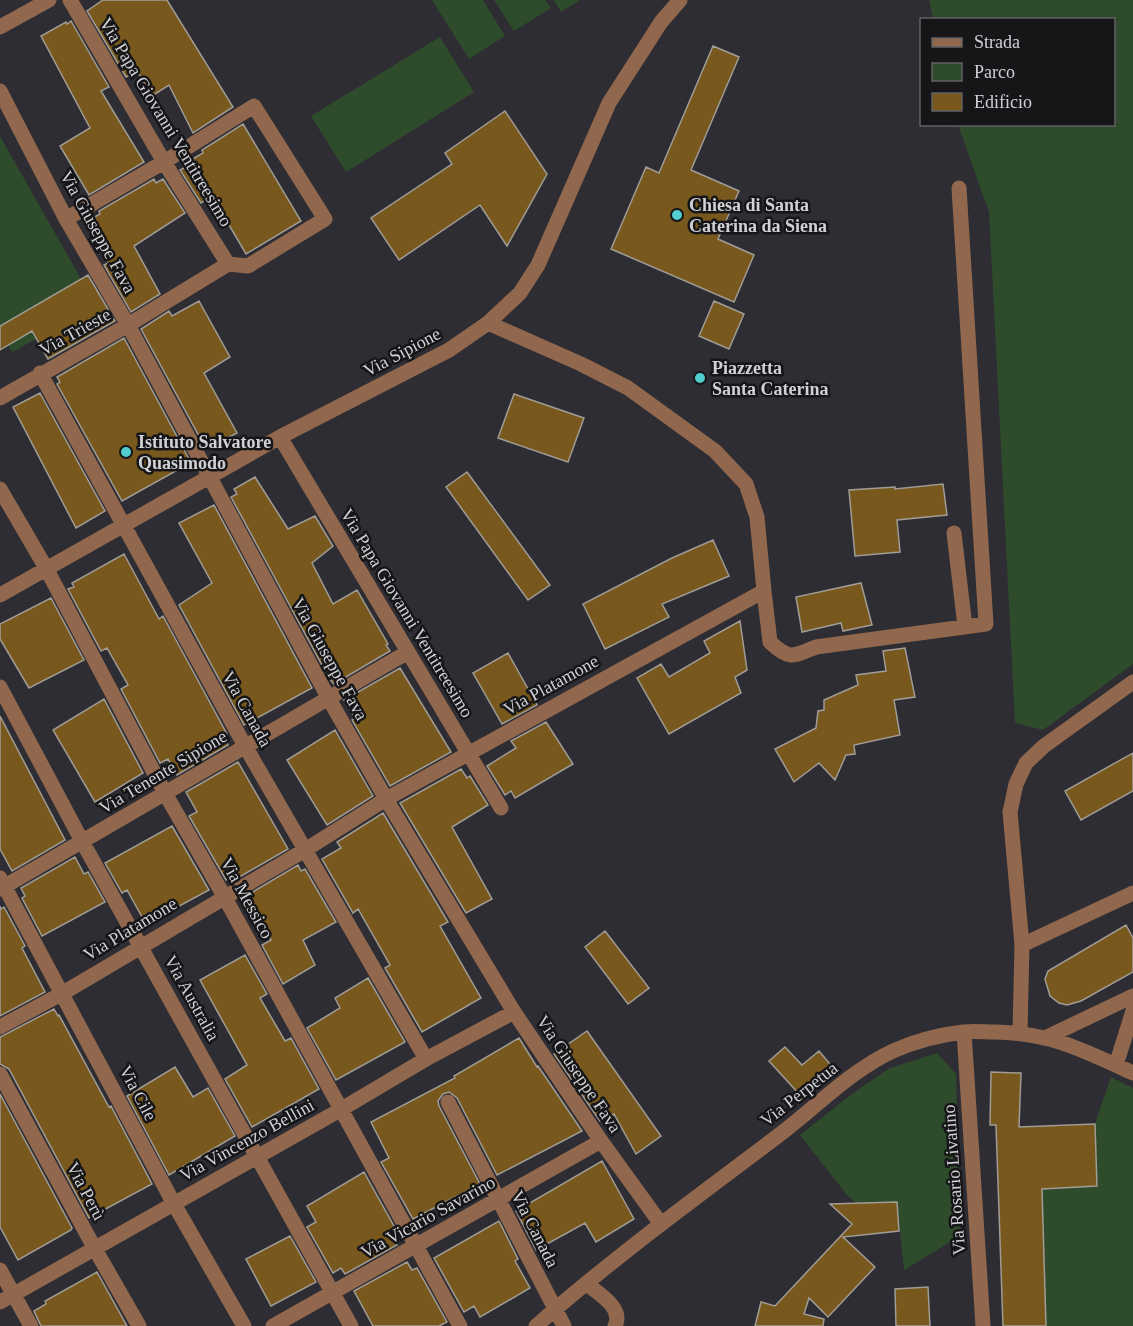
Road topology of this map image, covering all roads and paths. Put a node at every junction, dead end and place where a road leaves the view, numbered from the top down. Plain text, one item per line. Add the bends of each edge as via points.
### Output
1 (49, 0) edge
2 (70, 0) edge
3 (680, 0) edge
4 (0, 27) edge
5 (0, 91) edge
6 (164, 162) junction
7 (959, 188) dead end
8 (66, 219) junction
9 (228, 264) junction
10 (488, 323) junction
11 (128, 326) junction
12 (40, 374) junction
13 (0, 398) edge
14 (280, 437) junction
15 (210, 476) junction
16 (0, 489) edge
17 (124, 527) junction
18 (954, 533) dead end
19 (46, 568) junction
20 (764, 591) junction
21 (0, 595) edge
22 (965, 627) junction
23 (408, 652) junction
24 (1133, 682) edge
25 (0, 687) edge
26 (329, 699) junction
27 (245, 746) junction
28 (468, 753) junction
29 (166, 795) junction
30 (386, 799) junction
31 (501, 808) dead end
32 (83, 843) junction
33 (305, 850) junction
34 (2, 885) edge
35 (1133, 893) edge
36 (224, 896) junction
37 (141, 945) junction
38 (1022, 945) junction
39 (63, 993) junction
40 (1133, 996) edge
41 (1133, 1011) edge
42 (514, 1012) junction
43 (0, 1027) edge
44 (964, 1032) junction
45 (1020, 1033) junction
46 (1047, 1037) junction
47 (426, 1059) junction
48 (1116, 1065) junction
49 (1133, 1072) edge
50 (0, 1074) edge
51 (448, 1102) dead end
52 (340, 1110) junction
53 (601, 1141) junction
54 (257, 1158) junction
55 (499, 1200) junction
56 (174, 1204) junction
57 (661, 1224) junction
58 (416, 1246) junction
59 (95, 1249) junction
60 (0, 1270) edge
61 (587, 1284) junction
62 (332, 1293) junction
63 (7, 1298) edge
64 (554, 1310) junction
65 (31, 1326) edge
66 (139, 1326) edge
67 (244, 1326) edge
68 (273, 1326) edge
69 (351, 1326) edge
70 (460, 1326) edge
71 (536, 1326) edge
72 (564, 1326) edge
73 (615, 1326) edge
74 (983, 1326) edge

1 - 4 street
2 - 6 street, Via Papa Giovanni Ventitreesimo
3 - 10 street, Via Sipione via 661,22 609,103 538,265 520,293
5 - 8 street, Via Giuseppe Fava
6 - 8 street
6 - 9 street, Via Papa Giovanni Ventitreesimo
6 - 9 street, Via Trieste via 254,106 325,219 248,266
7 - 22 street via 986,624
8 - 11 street, Via Giuseppe Fava
9 - 11 street, Via Trieste
10 - 14 street, Via Sipione via 449,350
10 - 20 street via 628,387 715,451 746,484 757,517
11 - 12 street, Via Trieste
11 - 15 street, Via Giuseppe Fava
12 - 13 street, Via Trieste
12 - 17 street, Via Canada
14 - 15 street, Via Sipione
14 - 23 street, Via Papa Giovanni Ventitreesimo
15 - 17 street, Via Sipione
15 - 26 street, Via Giuseppe Fava
16 - 19 street, Via Messico
17 - 19 street, Via Sipione
17 - 27 street, Via Canada
18 - 22 street
19 - 21 street, Via Sipione
19 - 29 street, Via Messico
20 - 22 street via 770,642 781,653 795,656 816,647
20 - 28 street, Via Platamone
23 - 26 street, Via Tenente Sipione
23 - 28 street, Via Papa Giovanni Ventitreesimo
24 - 38 street via 1044,746 1026,763 1016,784 1010,812
25 - 32 street, Via Australia
26 - 27 street, Via Tenente Sipione
26 - 30 street, Via Giuseppe Fava
27 - 29 street, Via Tenente Sipione
27 - 33 street, Via Canada
28 - 30 street, Via Platamone
28 - 31 street, Via Papa Giovanni Ventitreesimo
29 - 32 street, Via Tenente Sipione
29 - 36 street, Via Messico
30 - 33 street, Via Platamone
30 - 42 street, Via Giuseppe Fava
32 - 34 street, Via Tenente Sipione
32 - 37 street, Via Australia
33 - 36 street, Via Platamone
33 - 47 street, Via Canada
34 - 39 street, Via Cile
35 - 38 street
36 - 37 street, Via Platamone
36 - 52 street, Via Messico
37 - 39 street, Via Platamone
37 - 54 street, Via Australia
38 - 45 street
39 - 43 street, Via Platamone
39 - 56 street, Via Cile
40 - 46 street
41 - 48 street
42 - 47 street, Via Vincenzo Bellini
42 - 53 street, Via Giuseppe Fava
44 - 45 street, Via Perpetua
44 - 57 street, Via Perpetua via 924,1039 857,1073
44 - 74 street, Via Rosario Livatino
45 - 46 street, Via Perpetua
46 - 48 street, Via Perpetua
47 - 52 street, Via Vincenzo Bellini
48 - 49 street, Via Perpetua
50 - 59 street, Via Perù
51 - 55 street, Via Canada
52 - 54 street, Via Vincenzo Bellini
52 - 58 street, Via Messico
53 - 55 street, Via Vicario Savarino
53 - 57 street, Via Giuseppe Fava
54 - 56 street, Via Vincenzo Bellini
54 - 62 street, Via Australia
55 - 58 street, Via Vicario Savarino
55 - 64 street, Via Canada
56 - 59 street, Via Vincenzo Bellini
56 - 67 street, Via Cile
57 - 61 street, Via Perpetua
58 - 62 street, Via Vicario Savarino
58 - 70 street, Via Messico
59 - 63 street, Via Vincenzo Bellini
59 - 66 street, Via Perù
60 - 63 street
61 - 64 street, Via Perpetua
61 - 73 street via 615,1308
62 - 68 street, Via Vicario Savarino
62 - 69 street, Via Australia
63 - 65 street
64 - 71 street, Via Perpetua
64 - 72 street, Via Canada

